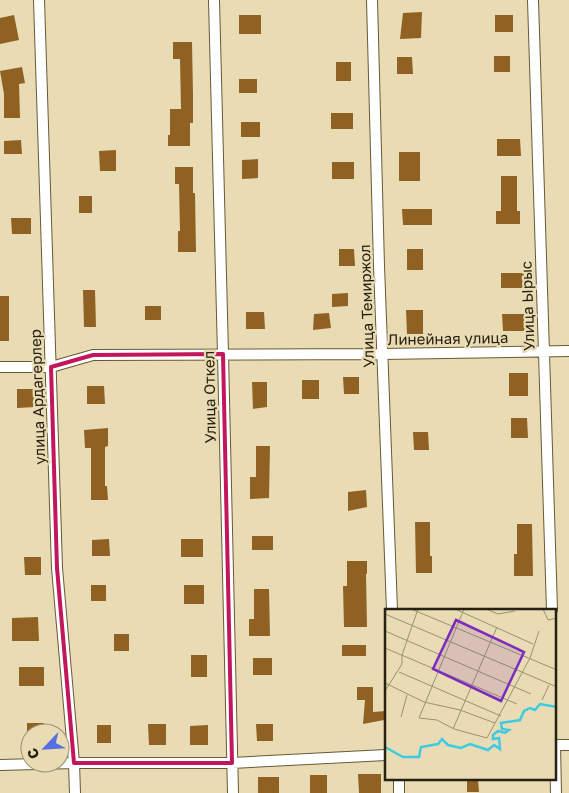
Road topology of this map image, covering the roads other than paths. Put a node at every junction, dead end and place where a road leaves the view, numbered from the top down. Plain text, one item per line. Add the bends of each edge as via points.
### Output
1 (39, 0) edge
2 (214, 0) edge
3 (372, 0) edge
4 (533, 0) edge
5 (544, 351) junction
6 (569, 351) edge
7 (223, 354) junction
8 (382, 354) junction
9 (0, 367) edge
10 (51, 367) junction
11 (392, 609) edge
12 (552, 609) edge
13 (556, 745) edge
14 (569, 745) edge
15 (385, 755) edge
16 (74, 763) junction
17 (232, 764) junction
18 (0, 765) edge
19 (399, 780) edge
20 (556, 780) edge
21 (75, 793) edge
22 (233, 793) edge
23 (399, 793) edge
24 (556, 793) edge

1 - 10 street, улица Ардагерлер
2 - 7 street, Улица Откел
3 - 8 street, Улица Темиржол
4 - 5 street, Улица Ырыс
5 - 6 street, Линейная улица
5 - 8 street, Линейная улица
5 - 12 street, Улица Ырыс
7 - 8 street, Линейная улица
7 - 10 street, Линейная улица via 93,354
7 - 17 street, Улица Откел
8 - 11 street, Улица Темиржол
9 - 10 street, Линейная улица
10 - 16 street, улица Ардагерлер via 57,568
13 - 14 street
15 - 17 street
16 - 17 street
16 - 18 street
16 - 21 street, улица Ардагерлер
17 - 22 street, Улица Откел
19 - 23 street
20 - 24 street

